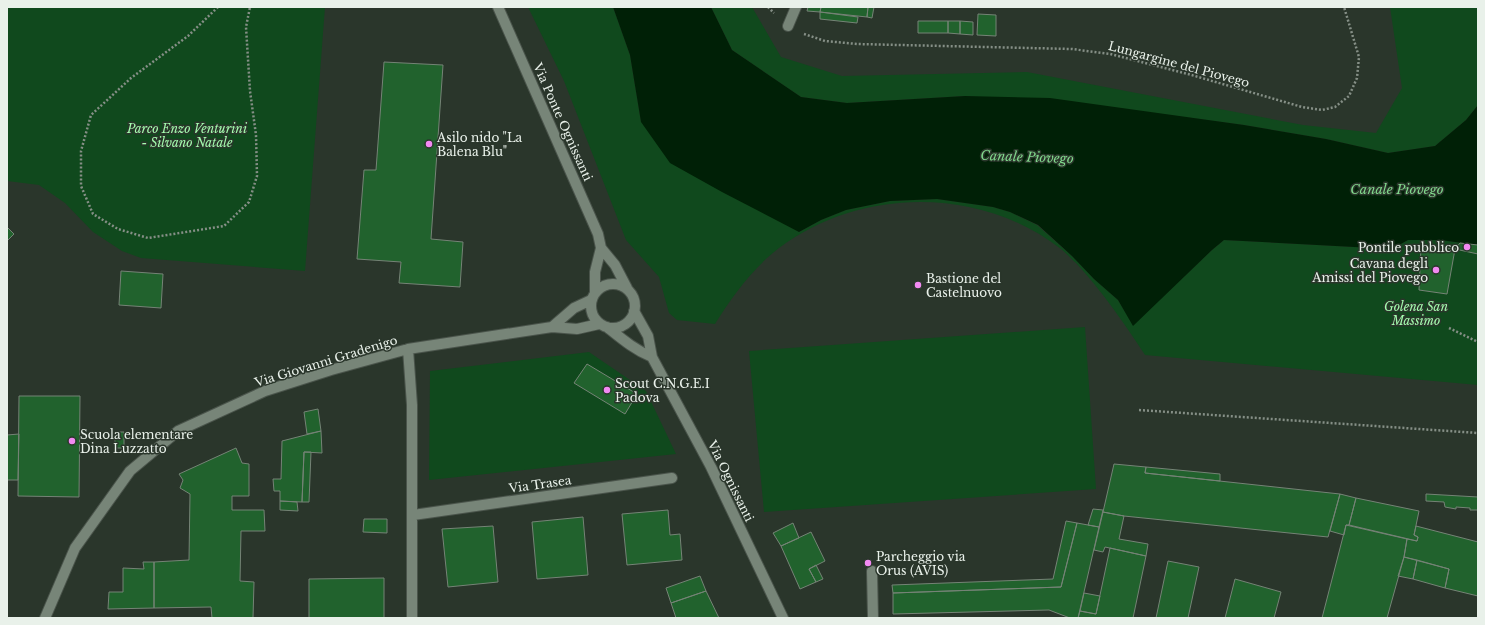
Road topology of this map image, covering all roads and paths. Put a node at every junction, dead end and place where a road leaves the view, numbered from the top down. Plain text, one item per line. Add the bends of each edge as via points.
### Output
1 (218, 7) edge
2 (250, 7) edge
3 (498, 7) edge
4 (796, 7) edge
5 (1344, 7) edge
6 (788, 26) joint
7 (601, 248) junction
8 (626, 288) junction
9 (593, 296) junction
10 (634, 311) junction
11 (603, 326) junction
12 (552, 327) junction
13 (1449, 328) dead end
14 (1478, 342) edge
15 (408, 349) junction
16 (652, 357) junction
17 (1139, 410) dead end
18 (1478, 433) edge
19 (672, 478) dead end
20 (413, 515) junction
21 (872, 571) dead end
22 (45, 618) edge
23 (412, 618) edge
24 (783, 618) edge
25 (873, 618) edge

1 - 2 path via 188,36 132,78 91,115 81,151 80,186 93,214 118,229 148,238 224,226 249,202 257,176 256,135 246,27
3 - 7 street, Via Ponte Ognissanti via 598,234
4 - 6 street
5 - 6 path, Lungargine del Piovego via 1359,57 1357,78 1349,96 1335,107 1322,110 1302,107 1110,54 1064,49 857,44 824,41
7 - 8 street, Via Ponte Ognissanti via 615,265
7 - 9 street, Via Ponte Ognissanti
8 - 9 street via 612,283 602,286
8 - 10 street via 632,294
9 - 11 street via 592,313
9 - 12 street
10 - 11 street via 631,319 624,325 616,328
10 - 16 street, Via Ognissanti via 648,336
11 - 12 street, Via Giovanni Gradenigo via 577,329
11 - 16 street via 635,349
12 - 15 street, Via Giovanni Gradenigo
13 - 14 path
15 - 20 street via 412,405
15 - 22 street, Via Giovanni Gradenigo via 265,391 178,431 130,471 75,548
16 - 24 street, Via Ognissanti via 714,474
17 - 18 path
19 - 20 street, Via Trasea
20 - 23 street
21 - 25 street

